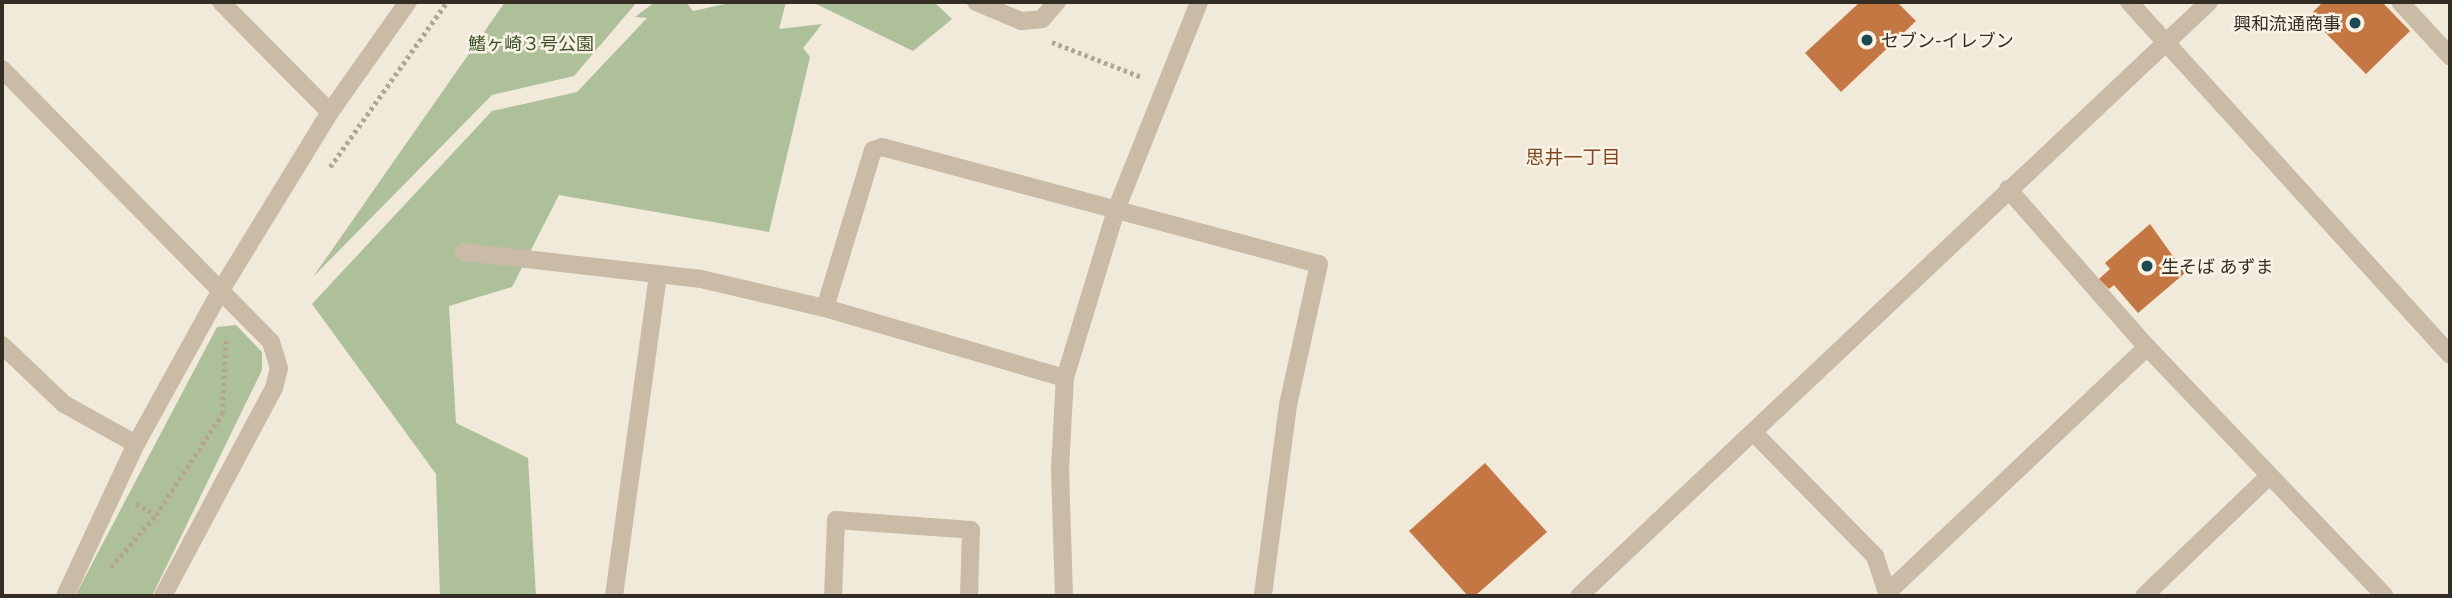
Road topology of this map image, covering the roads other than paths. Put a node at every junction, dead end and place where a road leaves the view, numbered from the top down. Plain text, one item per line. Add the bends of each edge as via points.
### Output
1 (221, 2) edge
2 (408, 2) edge
3 (976, 2) edge
4 (1057, 2) edge
5 (1199, 2) edge
6 (2129, 2) edge
7 (2209, 2) edge
8 (2400, 2) edge
9 (2166, 42) junction
10 (2450, 56) edge
11 (2, 69) edge
12 (330, 112) junction
13 (2008, 189) junction
14 (1116, 209) junction
15 (464, 251) dead end
16 (658, 276) junction
17 (221, 290) junction
18 (825, 308) junction
19 (2147, 347) junction
20 (2450, 355) edge
21 (6, 358) edge
22 (1065, 378) junction
23 (1754, 433) junction
24 (136, 444) junction
25 (2269, 476) junction
26 (1887, 595) edge
27 (65, 596) edge
28 (163, 596) edge
29 (614, 596) edge
30 (832, 596) edge
31 (969, 596) edge
32 (1064, 596) edge
33 (1264, 596) edge
34 (1580, 596) edge
35 (2144, 596) edge
36 (2385, 596) edge

1 - 12 street
2 - 12 street
3 - 4 street via 1021,21 1042,19
5 - 14 street
6 - 9 street
7 - 9 street
8 - 10 street
9 - 13 street
9 - 20 street
11 - 17 street
12 - 17 street
13 - 19 street
13 - 23 street
14 - 18 street via 882,147 873,150
14 - 22 street
14 - 33 street via 1319,264 1288,405
15 - 16 street
16 - 18 street via 701,279
16 - 29 street
17 - 24 street
17 - 28 street via 271,342 279,368 274,388
18 - 22 street
19 - 25 street
19 - 26 street
21 - 24 street via 64,404
22 - 32 street via 1060,469
23 - 26 street via 1875,556
23 - 34 street
24 - 27 street
25 - 35 street
25 - 36 street
30 - 31 street via 836,520 971,530

